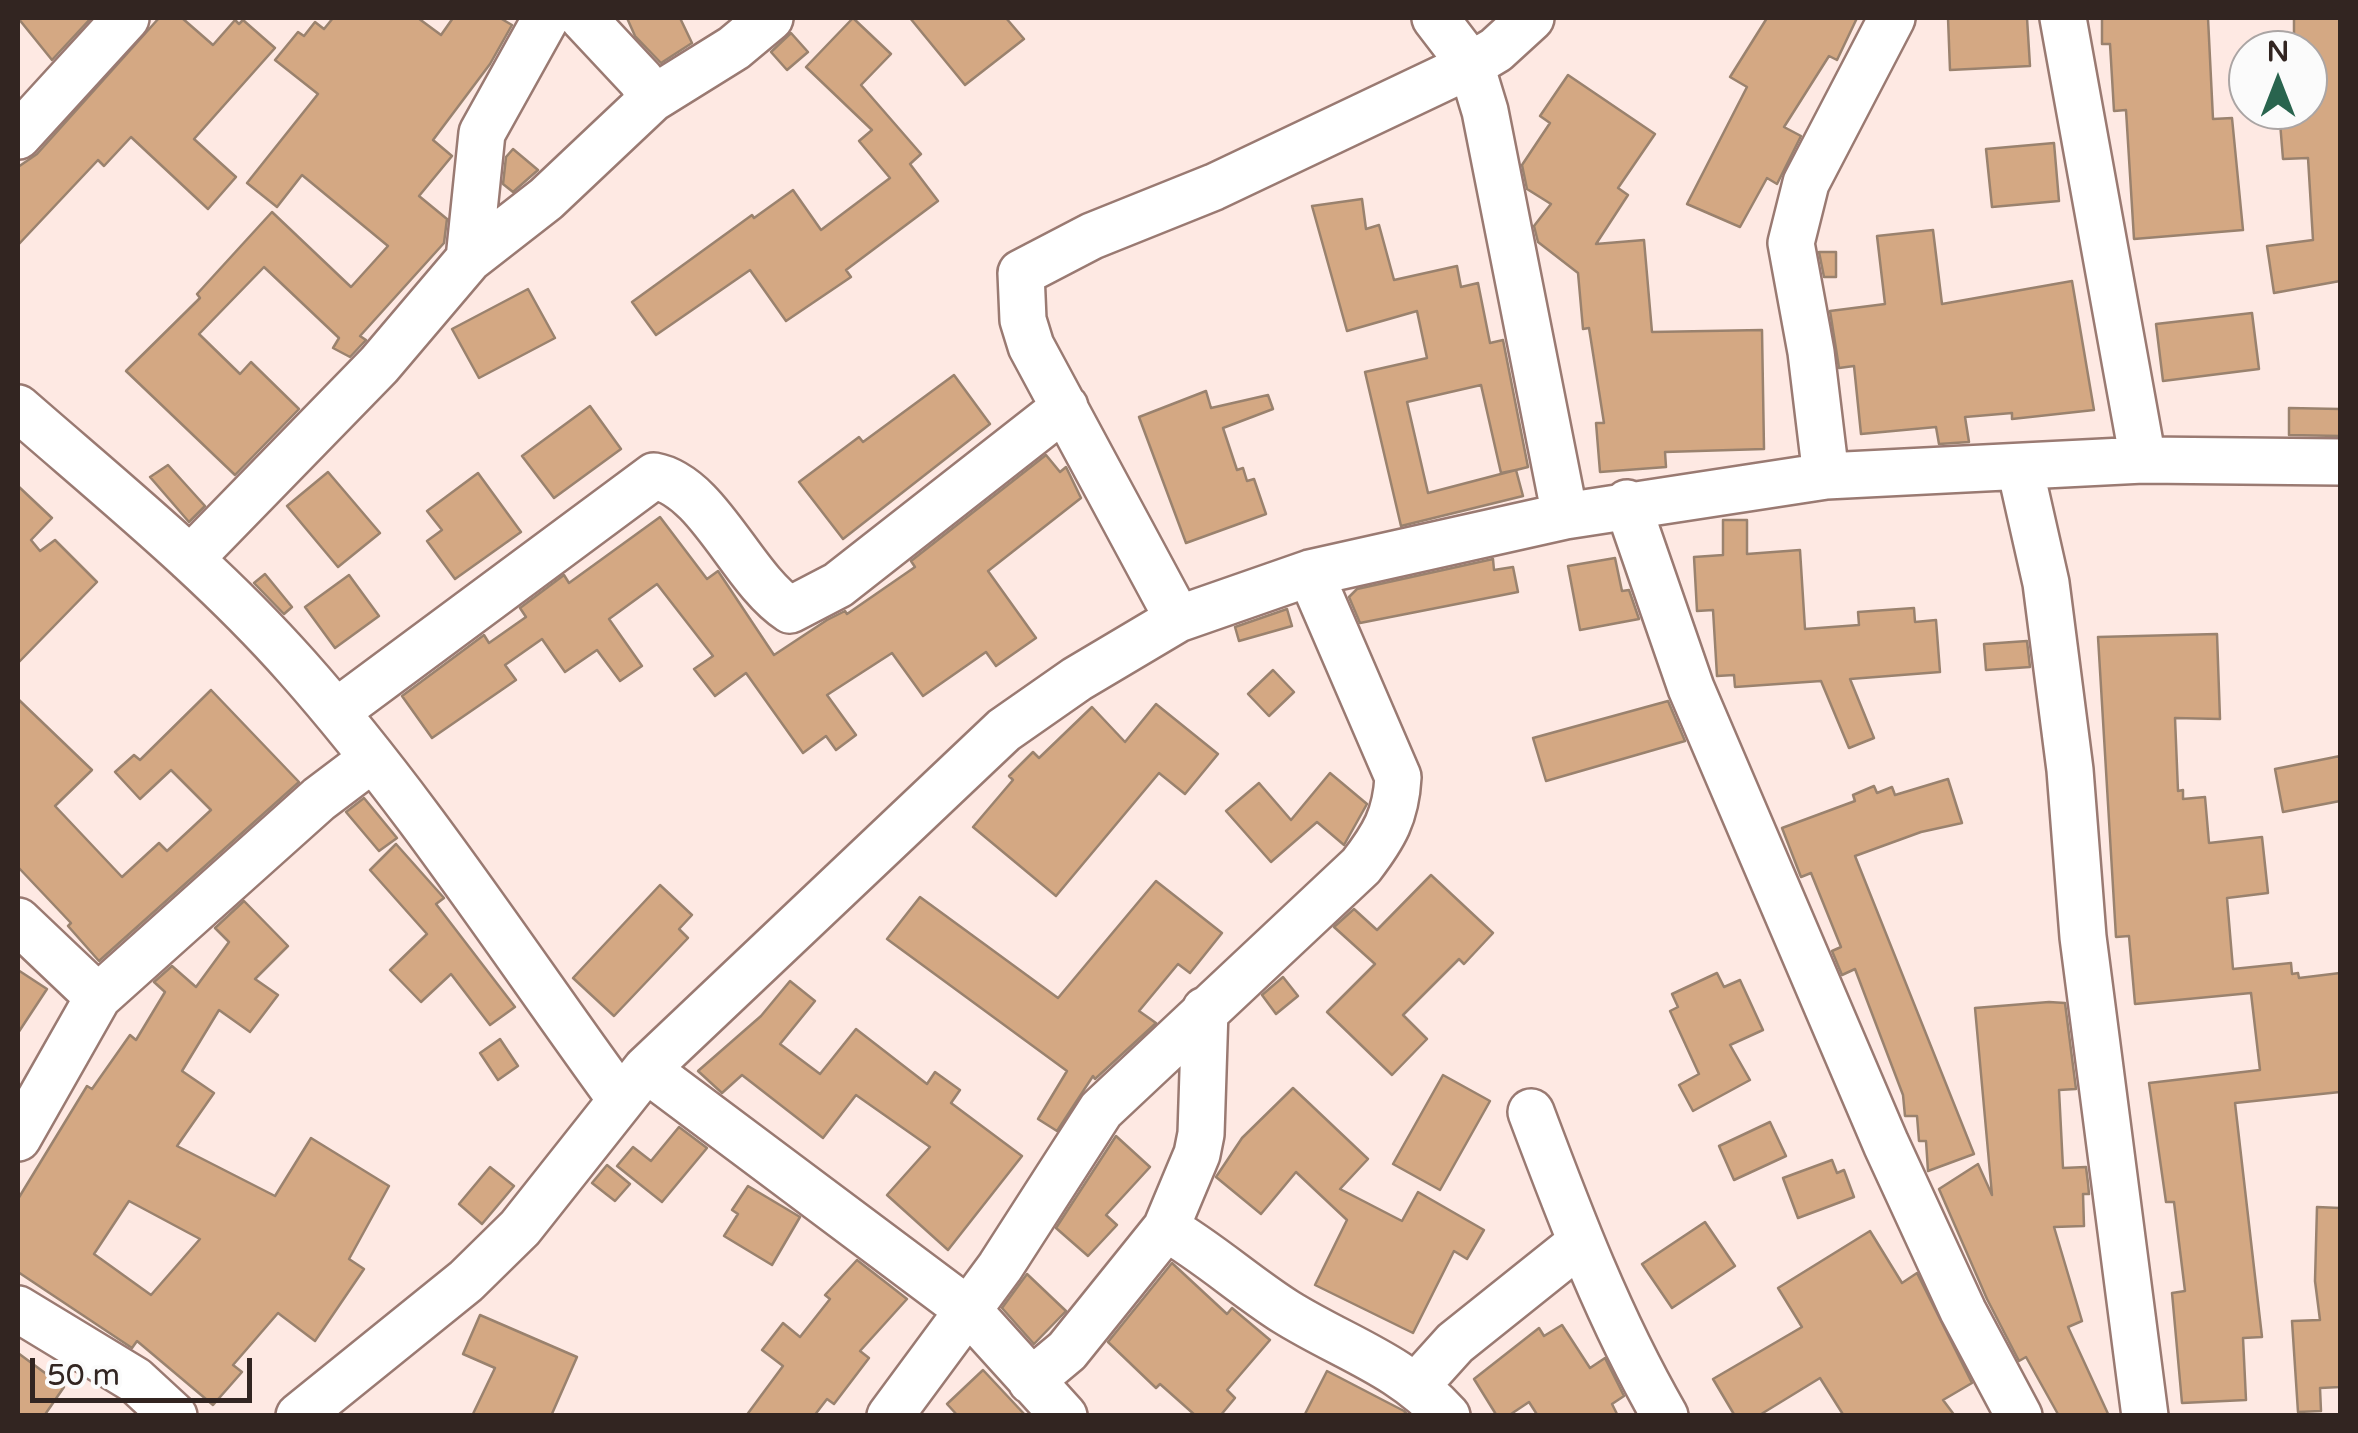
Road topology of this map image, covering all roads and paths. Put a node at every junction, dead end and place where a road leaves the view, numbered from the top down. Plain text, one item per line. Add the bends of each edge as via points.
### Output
1 (126, 18) edge
2 (546, 18) edge
3 (583, 18) edge
4 (770, 18) edge
5 (1435, 18) edge
6 (1531, 18) edge
7 (1892, 18) edge
8 (2063, 18) edge
9 (1471, 64) junction
10 (652, 99) junction
11 (18, 136) edge
12 (469, 259) junction
13 (18, 408) edge
14 (1065, 408) junction
15 (2143, 460) junction
16 (2020, 468) junction
17 (2337, 471) edge
18 (1826, 476) junction
19 (1628, 503) junction
20 (1565, 516) junction
21 (190, 559) junction
22 (1310, 573) junction
23 (1178, 619) junction
24 (336, 712) junction
25 (372, 759) junction
26 (18, 922) edge
27 (98, 997) junction
28 (1205, 1010) junction
29 (634, 1084) junction
30 (1532, 1112) dead end
31 (18, 1138) edge
32 (1166, 1228) junction
33 (1580, 1243) junction
34 (18, 1308) edge
35 (968, 1310) junction
36 (1031, 1381) junction
37 (1433, 1400) edge
38 (174, 1416) edge
39 (299, 1416) edge
40 (890, 1416) edge
41 (1064, 1416) edge
42 (1664, 1416) edge
43 (2019, 1416) edge
44 (2145, 1416) edge

1 - 11 street
2 - 12 street via 482,133
3 - 10 street
4 - 10 street
5 - 9 street
6 - 9 street
7 - 18 street via 1806,183 1790,243
8 - 15 street
9 - 14 street via 1021,272 1023,320
9 - 20 street
10 - 12 street via 546,199
12 - 21 street via 378,365
13 - 21 street
14 - 23 street
14 - 24 street via 838,585 790,610 770,597 692,497 671,479 654,476
15 - 16 street
15 - 17 street
16 - 18 street
16 - 44 street via 2053,639 2083,936
18 - 19 street
19 - 20 street
19 - 43 street via 1691,688 1878,1126
20 - 22 street
21 - 24 street
22 - 23 street
22 - 28 street via 1398,777 1396,809 1362,866
23 - 29 street via 1004,730
24 - 25 street
25 - 27 street
25 - 29 street
26 - 27 street
27 - 31 street
28 - 32 street via 1199,1144
28 - 35 street via 1101,1110
29 - 35 street
29 - 39 street via 520,1228 466,1281
30 - 33 street
32 - 36 street via 1067,1351
32 - 37 street via 1285,1312
33 - 37 street via 1454,1343
33 - 42 street
34 - 38 street via 135,1380
35 - 36 street
35 - 40 street
36 - 41 street

